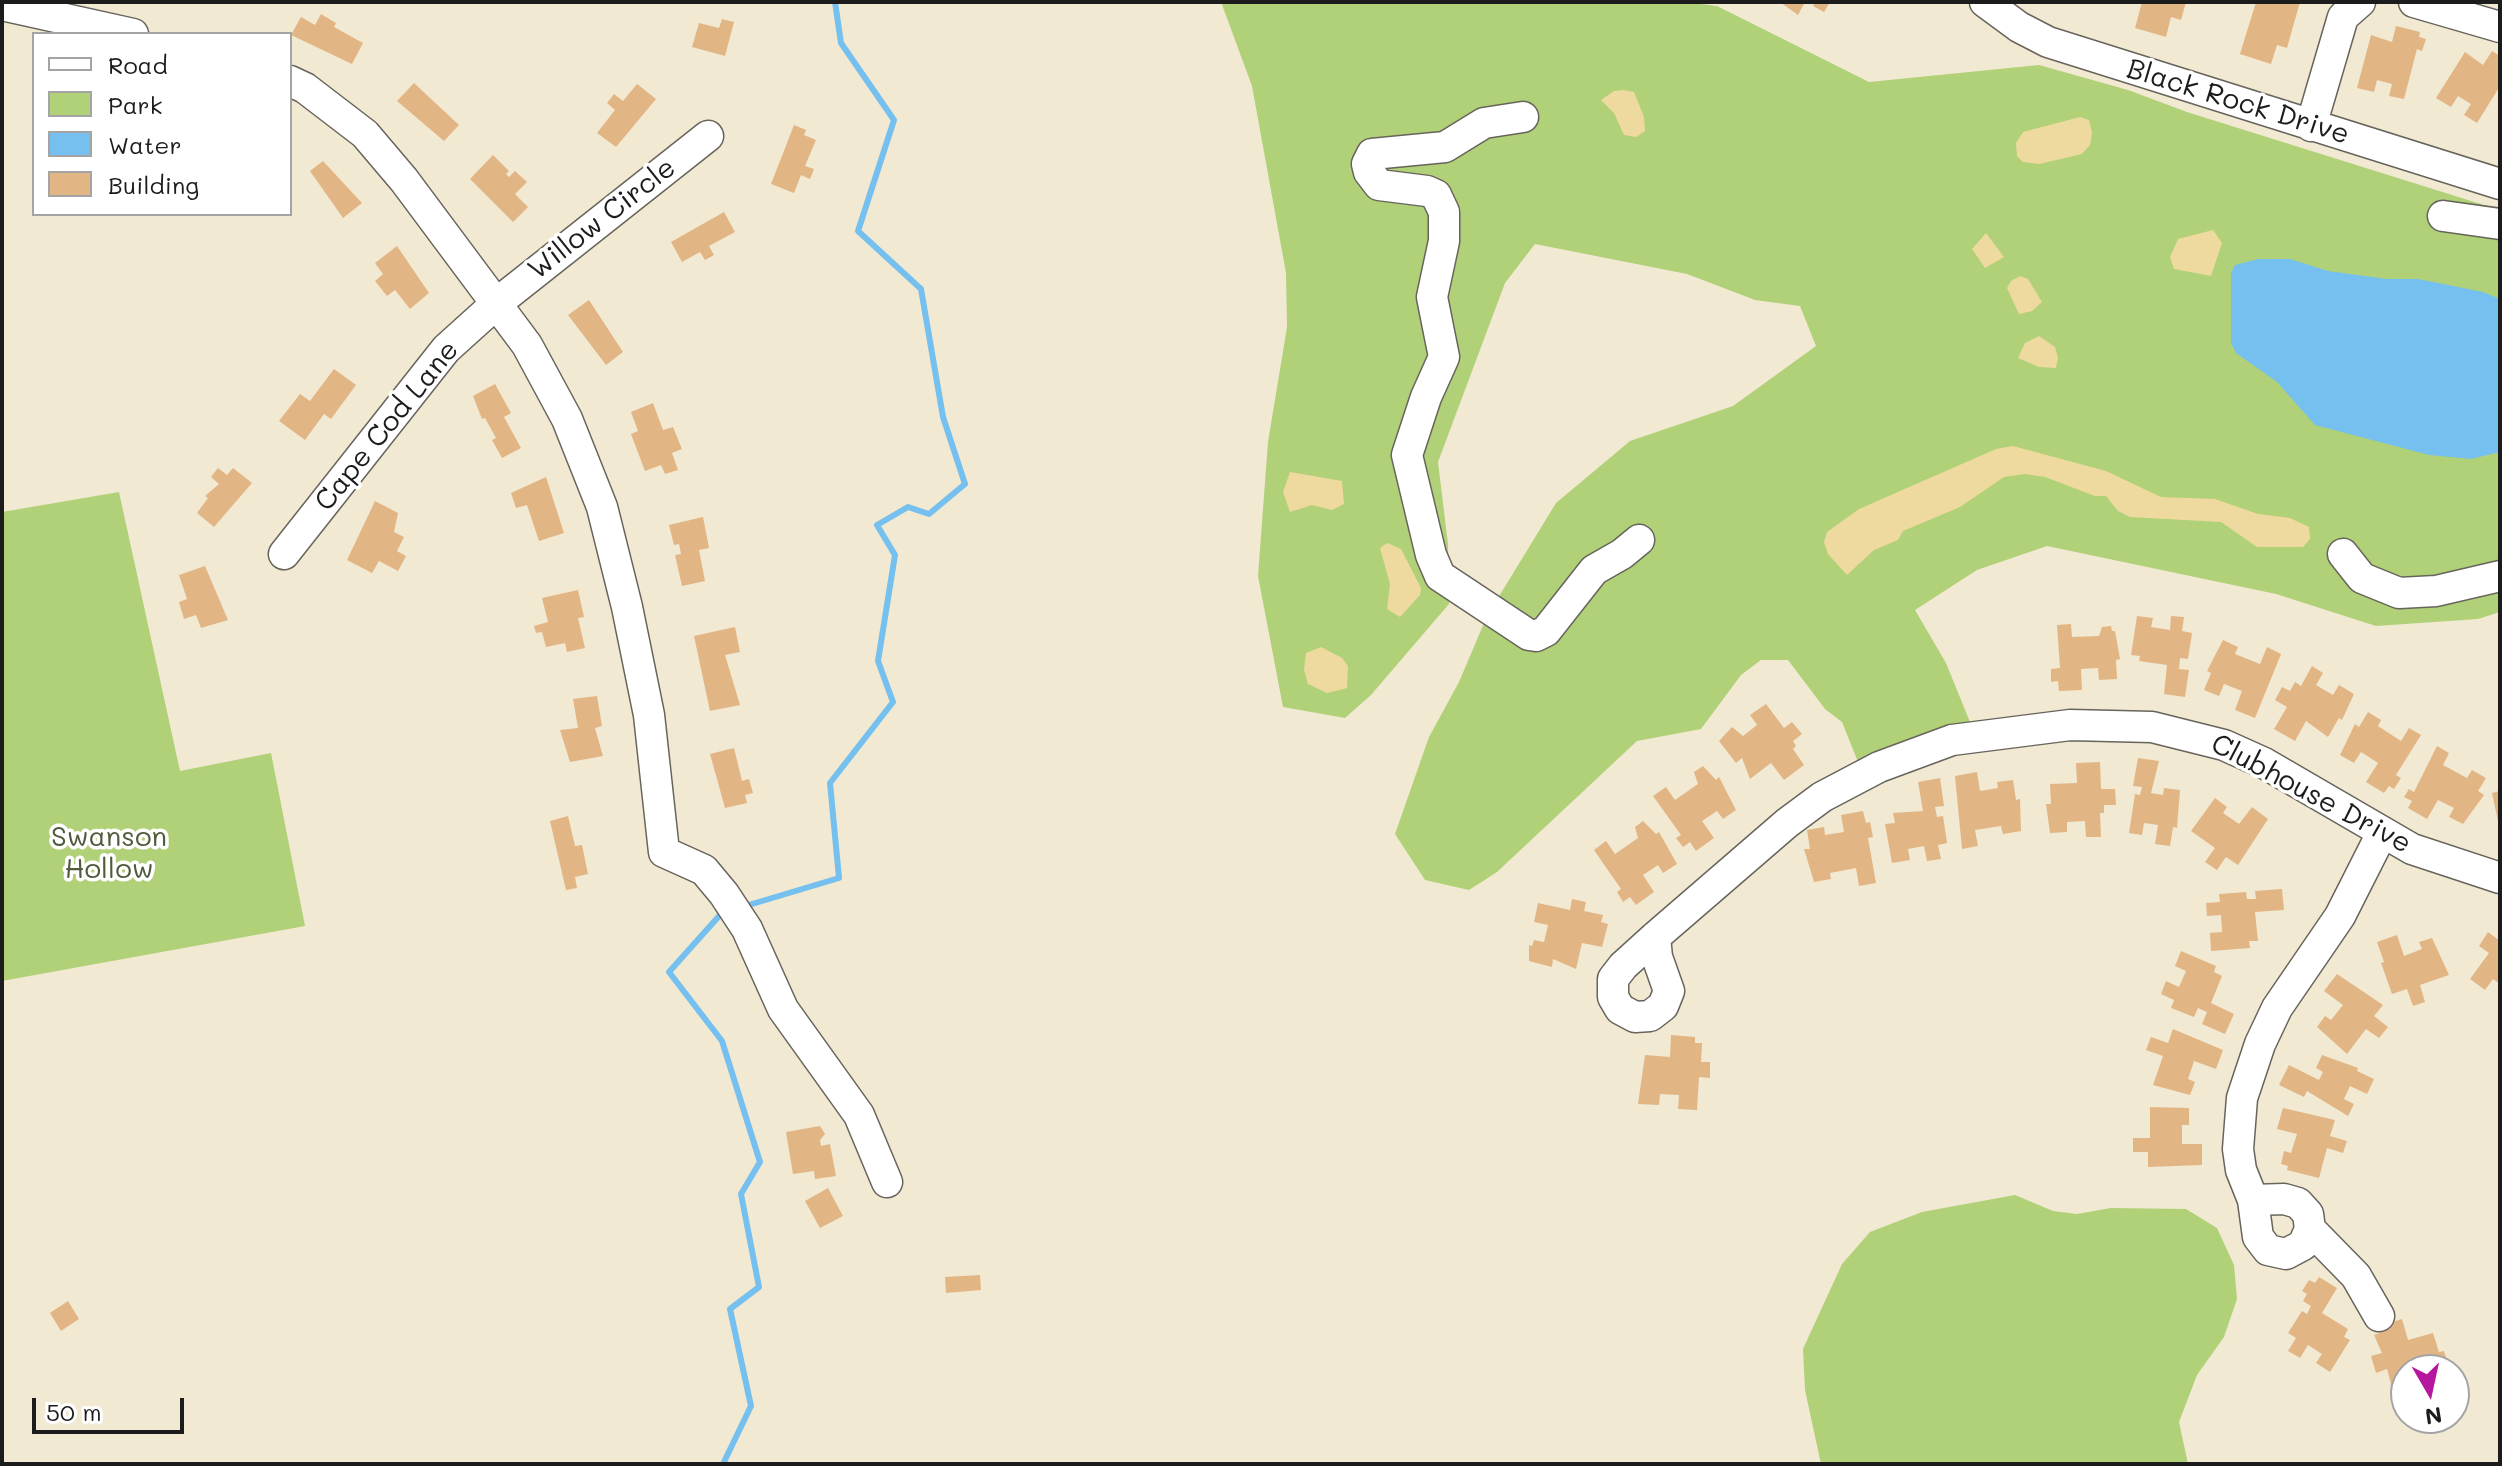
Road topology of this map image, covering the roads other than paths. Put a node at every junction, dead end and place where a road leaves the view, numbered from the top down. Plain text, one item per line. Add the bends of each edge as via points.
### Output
1 (1985, 2) edge
2 (2360, 2) edge
3 (2414, 2) edge
4 (2, 5) edge
5 (123, 22) edge
6 (2500, 27) edge
7 (292, 82) edge
8 (1523, 117) dead end
9 (2311, 126) junction
10 (708, 136) dead end
11 (2500, 184) edge
12 (2443, 216) dead end
13 (2500, 224) edge
14 (497, 303) junction
15 (1639, 540) dead end
16 (284, 554) dead end
17 (2343, 554) dead end
18 (2500, 576) edge
19 (2382, 833) junction
20 (2500, 878) edge
21 (1655, 937) dead end
22 (887, 1182) dead end
23 (2253, 1200) junction
24 (2310, 1229) junction
25 (2379, 1316) dead end

1 - 9 street, Black Rock Drive via 2048,42
2 - 9 street via 2343,17
3 - 6 street
4 - 5 street
7 - 14 street via 365,134
8 - 15 street via 1484,123 1445,147 1372,154 1367,164 1379,185 1427,191 1436,195 1444,212 1444,241 1432,297 1444,357 1407,455 1431,555 1440,576 1536,636 1546,631 1594,570
9 - 11 street, Black Rock Drive
10 - 14 street, Willow Circle
12 - 13 street
14 - 16 street, Cape Cod Lane via 446,349
14 - 22 street via 567,419 602,507 649,715 664,852 704,870 735,911 783,1009 859,1115
17 - 18 street via 2362,578 2399,593 2436,591
19 - 20 street, Clubhouse Drive via 2412,849
19 - 21 street, Clubhouse Drive via 2264,763 2191,734 2110,724 1975,735 1879,767 1822,797
19 - 23 street via 2340,916 2277,1008 2250,1070 2238,1149
23 - 24 street via 2298,1203 2308,1214
23 - 24 street via 2258,1237 2268,1250 2286,1254 2303,1245
24 - 25 street via 2356,1276

